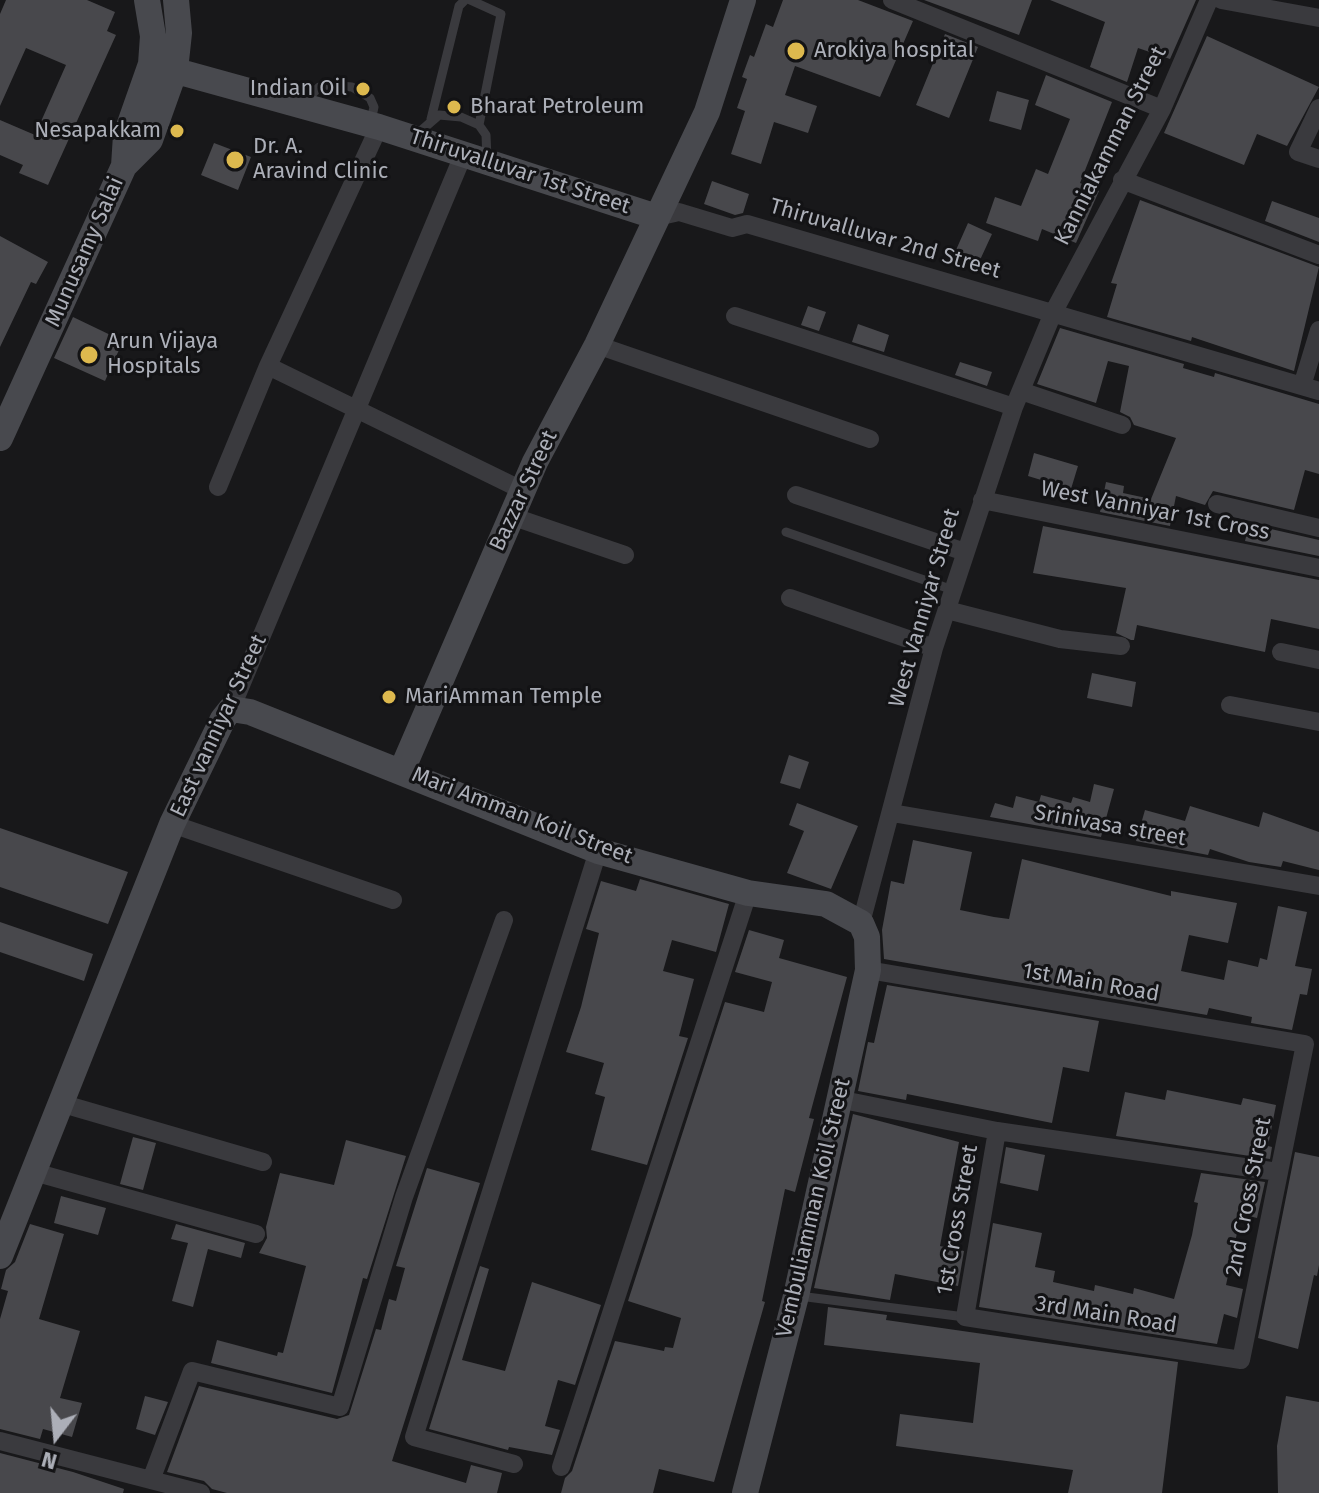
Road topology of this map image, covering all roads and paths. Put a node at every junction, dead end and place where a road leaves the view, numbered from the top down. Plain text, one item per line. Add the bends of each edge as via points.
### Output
1 (147, 0) edge
2 (176, 0) edge
3 (468, 0) edge
4 (755, 0) edge
5 (892, 0) edge
6 (1209, 0) edge
7 (1221, 0) edge
8 (740, 11) edge
9 (1319, 18) edge
10 (163, 67) junction
11 (1319, 108) edge
12 (1162, 109) junction
13 (479, 125) junction
14 (374, 126) junction
15 (423, 128) junction
16 (475, 157) junction
17 (1319, 159) edge
18 (1122, 180) junction
19 (657, 217) junction
20 (1319, 255) edge
21 (1053, 313) junction
22 (735, 316) dead end
23 (1319, 330) edge
24 (597, 345) junction
25 (268, 366) junction
26 (1310, 388) edge
27 (1017, 399) junction
28 (356, 411) junction
29 (1122, 425) dead end
30 (0, 438) edge
31 (870, 439) dead end
32 (218, 487) dead end
33 (522, 490) junction
34 (796, 495) dead end
35 (982, 500) junction
36 (1217, 504) dead end
37 (511, 516) junction
38 (1319, 528) edge
39 (786, 532) dead end
40 (965, 552) junction
41 (625, 555) dead end
42 (1319, 568) edge
43 (953, 590) junction
44 (790, 598) dead end
45 (947, 610) junction
46 (1121, 646) dead end
47 (934, 648) junction
48 (1281, 652) dead end
49 (1319, 660) edge
50 (1230, 705) dead end
51 (231, 709) junction
52 (1319, 722) edge
53 (402, 770) junction
54 (892, 813) junction
55 (172, 824) junction
56 (598, 851) junction
57 (1319, 886) edge
58 (748, 893) junction
59 (393, 900) dead end
60 (504, 920) dead end
61 (861, 923) junction
62 (868, 970) junction
63 (1305, 1044) joint
64 (838, 1099) junction
65 (60, 1103) junction
66 (997, 1131) junction
67 (263, 1162) dead end
68 (34, 1172) junction
69 (1278, 1172) junction
70 (256, 1234) dead end
71 (0, 1256) edge
72 (796, 1296) junction
73 (965, 1317) junction
74 (1241, 1360) joint
75 (0, 1441) edge
76 (514, 1464) dead end
77 (561, 1467) dead end
78 (151, 1480) junction
79 (750, 1492) edge
80 (201, 1493) edge

1 - 10 street
2 - 10 street via 179,33
3 - 13 lane via 501,14
3 - 15 lane via 459,6
4 - 8 street
5 - 12 street
6 - 12 street, Kanniakamman Street
7 - 9 street
8 - 19 street, Bazzar Street via 707,112
10 - 14 street, Thiruvalluvar 1st Street
10 - 30 street, Munusamy Salai via 150,140 124,166
11 - 17 street via 1298,152
12 - 18 street, Kanniakamman Street
13 - 15 lane via 450,114
13 - 16 lane via 489,146
14 - 15 street, Thiruvalluvar 1st Street
14 - 25 street
15 - 16 street, Thiruvalluvar 1st Street
16 - 19 street, Thiruvalluvar 1st Street
16 - 28 street, East vanniyar Street
18 - 20 street
18 - 21 street, Kanniakamman Street
19 - 21 street, Thiruvalluvar 2nd Street via 679,212 732,228 747,224
19 - 24 street, Bazzar Street
21 - 26 street, Thiruvalluvar 2nd Street
21 - 27 street, West Vanniyar Street
22 - 27 street
23 - 26 street
24 - 31 street
24 - 33 street, Bazzar Street
25 - 28 street
25 - 32 street
27 - 29 street
27 - 35 street, West Vanniyar Street
28 - 33 street
28 - 51 street, East vanniyar Street
33 - 37 street, Bazzar Street
34 - 40 street
35 - 40 street, West Vanniyar Street
35 - 42 street, West Vanniyar 1st Cross
36 - 38 street
37 - 41 street
37 - 53 street, Bazzar Street
39 - 43 lane
40 - 43 street, West Vanniyar Street
43 - 45 street, West Vanniyar Street
44 - 47 street
45 - 46 street via 1060,639
45 - 47 street, West Vanniyar Street
47 - 54 street, West Vanniyar Street
48 - 49 street
50 - 52 street
51 - 53 street, Mari Amman Koil Street
51 - 55 street, East vanniyar Street
53 - 56 street, Mari Amman Koil Street
54 - 57 street, Srinivasa street
54 - 61 street, West Vanniyar Street
55 - 59 street
55 - 65 street, East vanniyar Street
56 - 58 street, Mari Amman Koil Street
56 - 76 street via 414,1437
58 - 61 street, Mari Amman Koil Street via 826,904
58 - 77 street
60 - 78 street via 404,1197 340,1407 192,1371
61 - 62 street, Vembuliamman Koil Street
62 - 63 street, 1st Main Road
62 - 64 street, Vembuliamman Koil Street
63 - 69 street, 2nd Cross Street
64 - 66 street
64 - 72 street, Vembuliamman Koil Street
65 - 67 street
65 - 68 street, East vanniyar Street
66 - 69 street
66 - 73 street, 1st Cross Street
68 - 70 street
68 - 71 street, East vanniyar Street
69 - 74 street, 2nd Cross Street
72 - 73 lane
72 - 79 street, Vembuliamman Koil Street
73 - 74 street, 3rd Main Road
75 - 78 street
78 - 80 street

